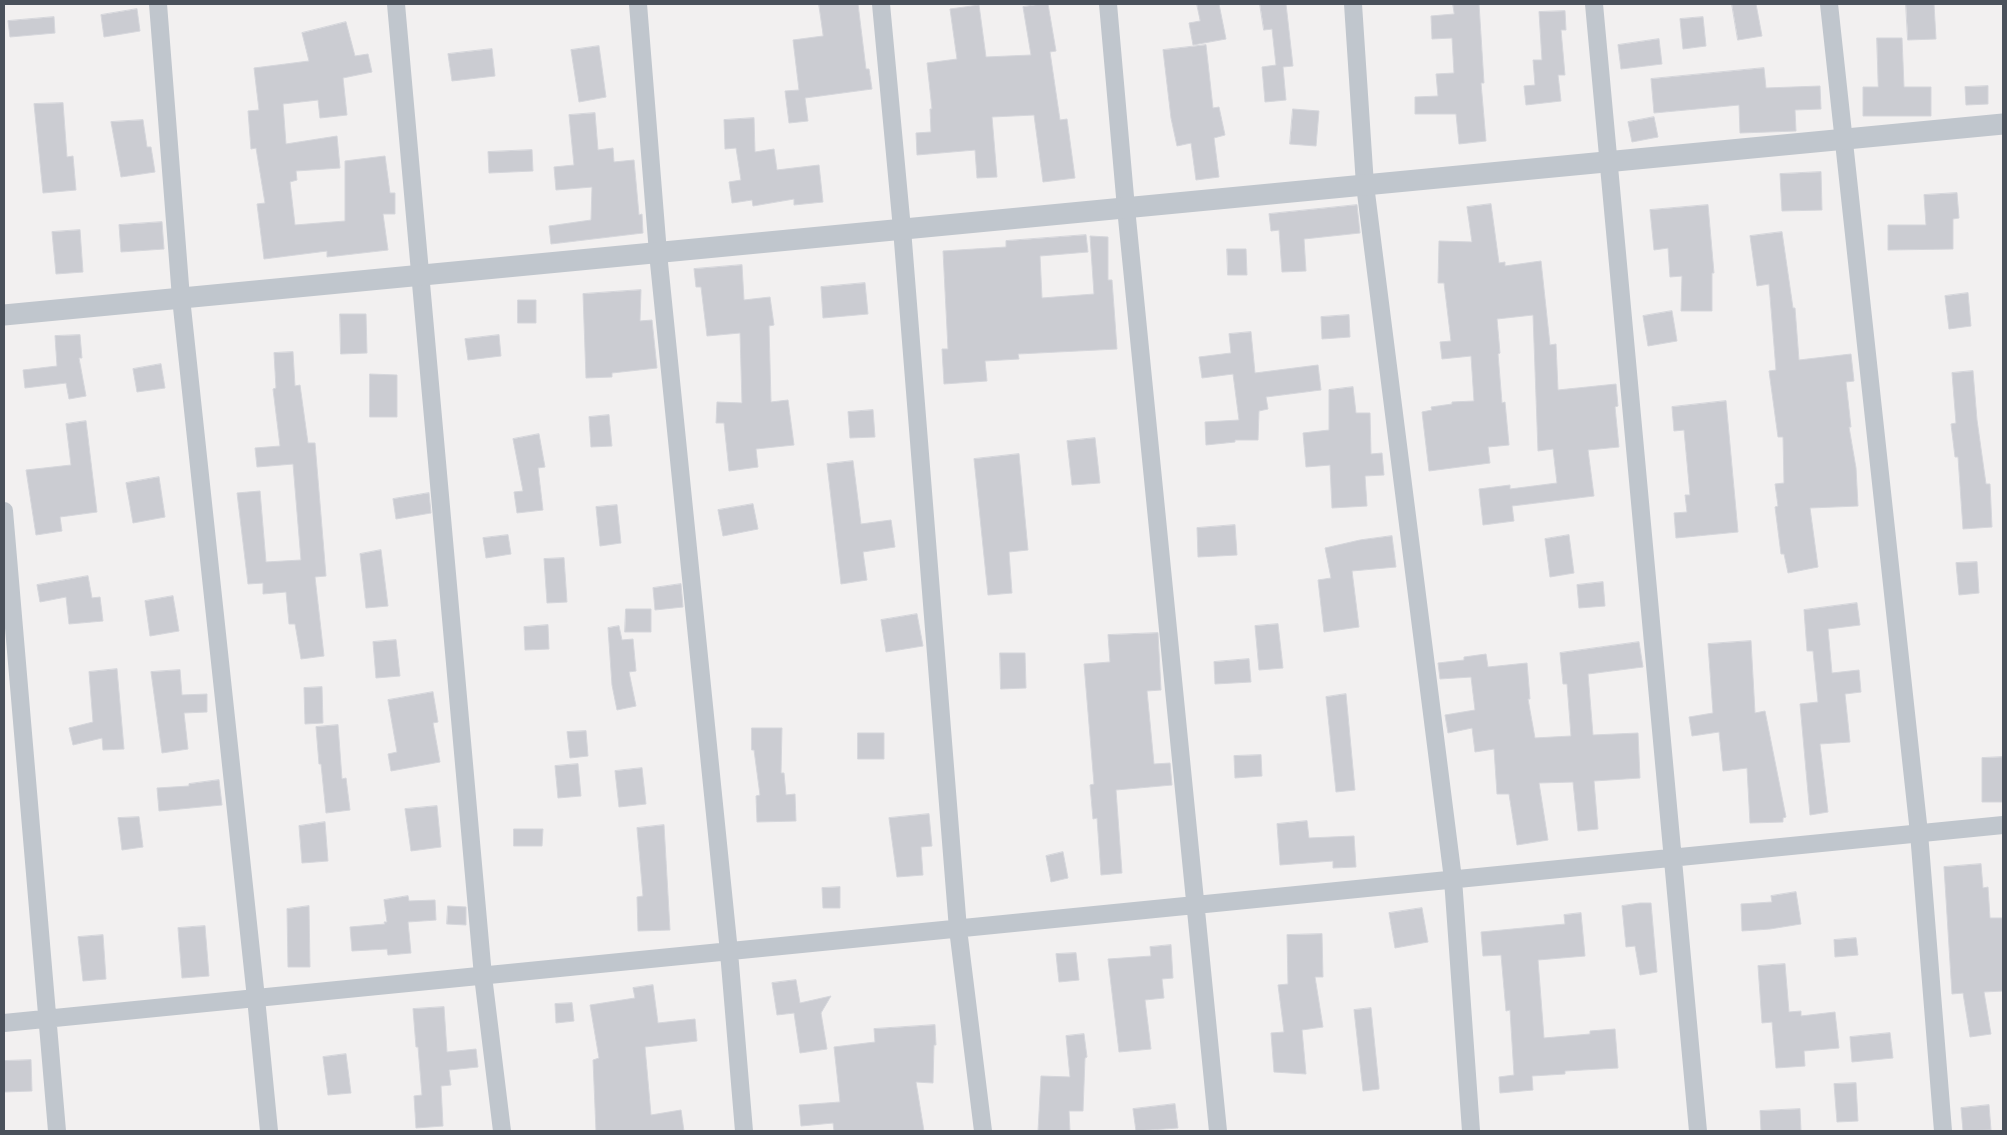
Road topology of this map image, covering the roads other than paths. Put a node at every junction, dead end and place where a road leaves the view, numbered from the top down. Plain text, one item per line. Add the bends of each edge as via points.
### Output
1 (158, 4) edge
2 (396, 4) edge
3 (638, 4) edge
4 (881, 4) edge
5 (1108, 4) edge
6 (1353, 4) edge
7 (1594, 4) edge
8 (1828, 4) edge
9 (2003, 124) edge
10 (1843, 140) junction
11 (1609, 162) junction
12 (1365, 185) junction
13 (1126, 208) junction
14 (902, 229) junction
15 (658, 252) junction
16 (420, 275) junction
17 (181, 298) junction
18 (4, 315) edge
19 (4, 510) edge
20 (2003, 825) edge
21 (1919, 833) junction
22 (1672, 858) junction
23 (1453, 879) junction
24 (1196, 905) junction
25 (958, 929) junction
26 (729, 952) junction
27 (483, 976) junction
28 (256, 998) junction
29 (48, 1019) junction
30 (4, 1023) edge
31 (57, 1131) edge
32 (269, 1131) edge
33 (502, 1131) edge
34 (744, 1131) edge
35 (983, 1131) edge
36 (1218, 1131) edge
37 (1471, 1131) edge
38 (1698, 1131) edge
39 (1943, 1131) edge

1 - 17 street
2 - 16 street
3 - 15 street
4 - 14 street
5 - 13 street
6 - 12 street
7 - 11 street
8 - 10 street
9 - 10 street
10 - 11 street
10 - 21 street
11 - 12 street
11 - 22 street
12 - 13 street
12 - 23 street
13 - 14 street
13 - 24 street
14 - 15 street
14 - 25 street
15 - 16 street
15 - 26 street
16 - 17 street
16 - 27 street
17 - 18 street
17 - 28 street
19 - 29 street
20 - 21 street
21 - 22 street
21 - 39 street
22 - 23 street
22 - 38 street
23 - 24 street
23 - 37 street
24 - 25 street
24 - 36 street
25 - 26 street
25 - 35 street
26 - 27 street
26 - 34 street
27 - 28 street
27 - 33 street
28 - 29 street
28 - 32 street
29 - 30 street
29 - 31 street

